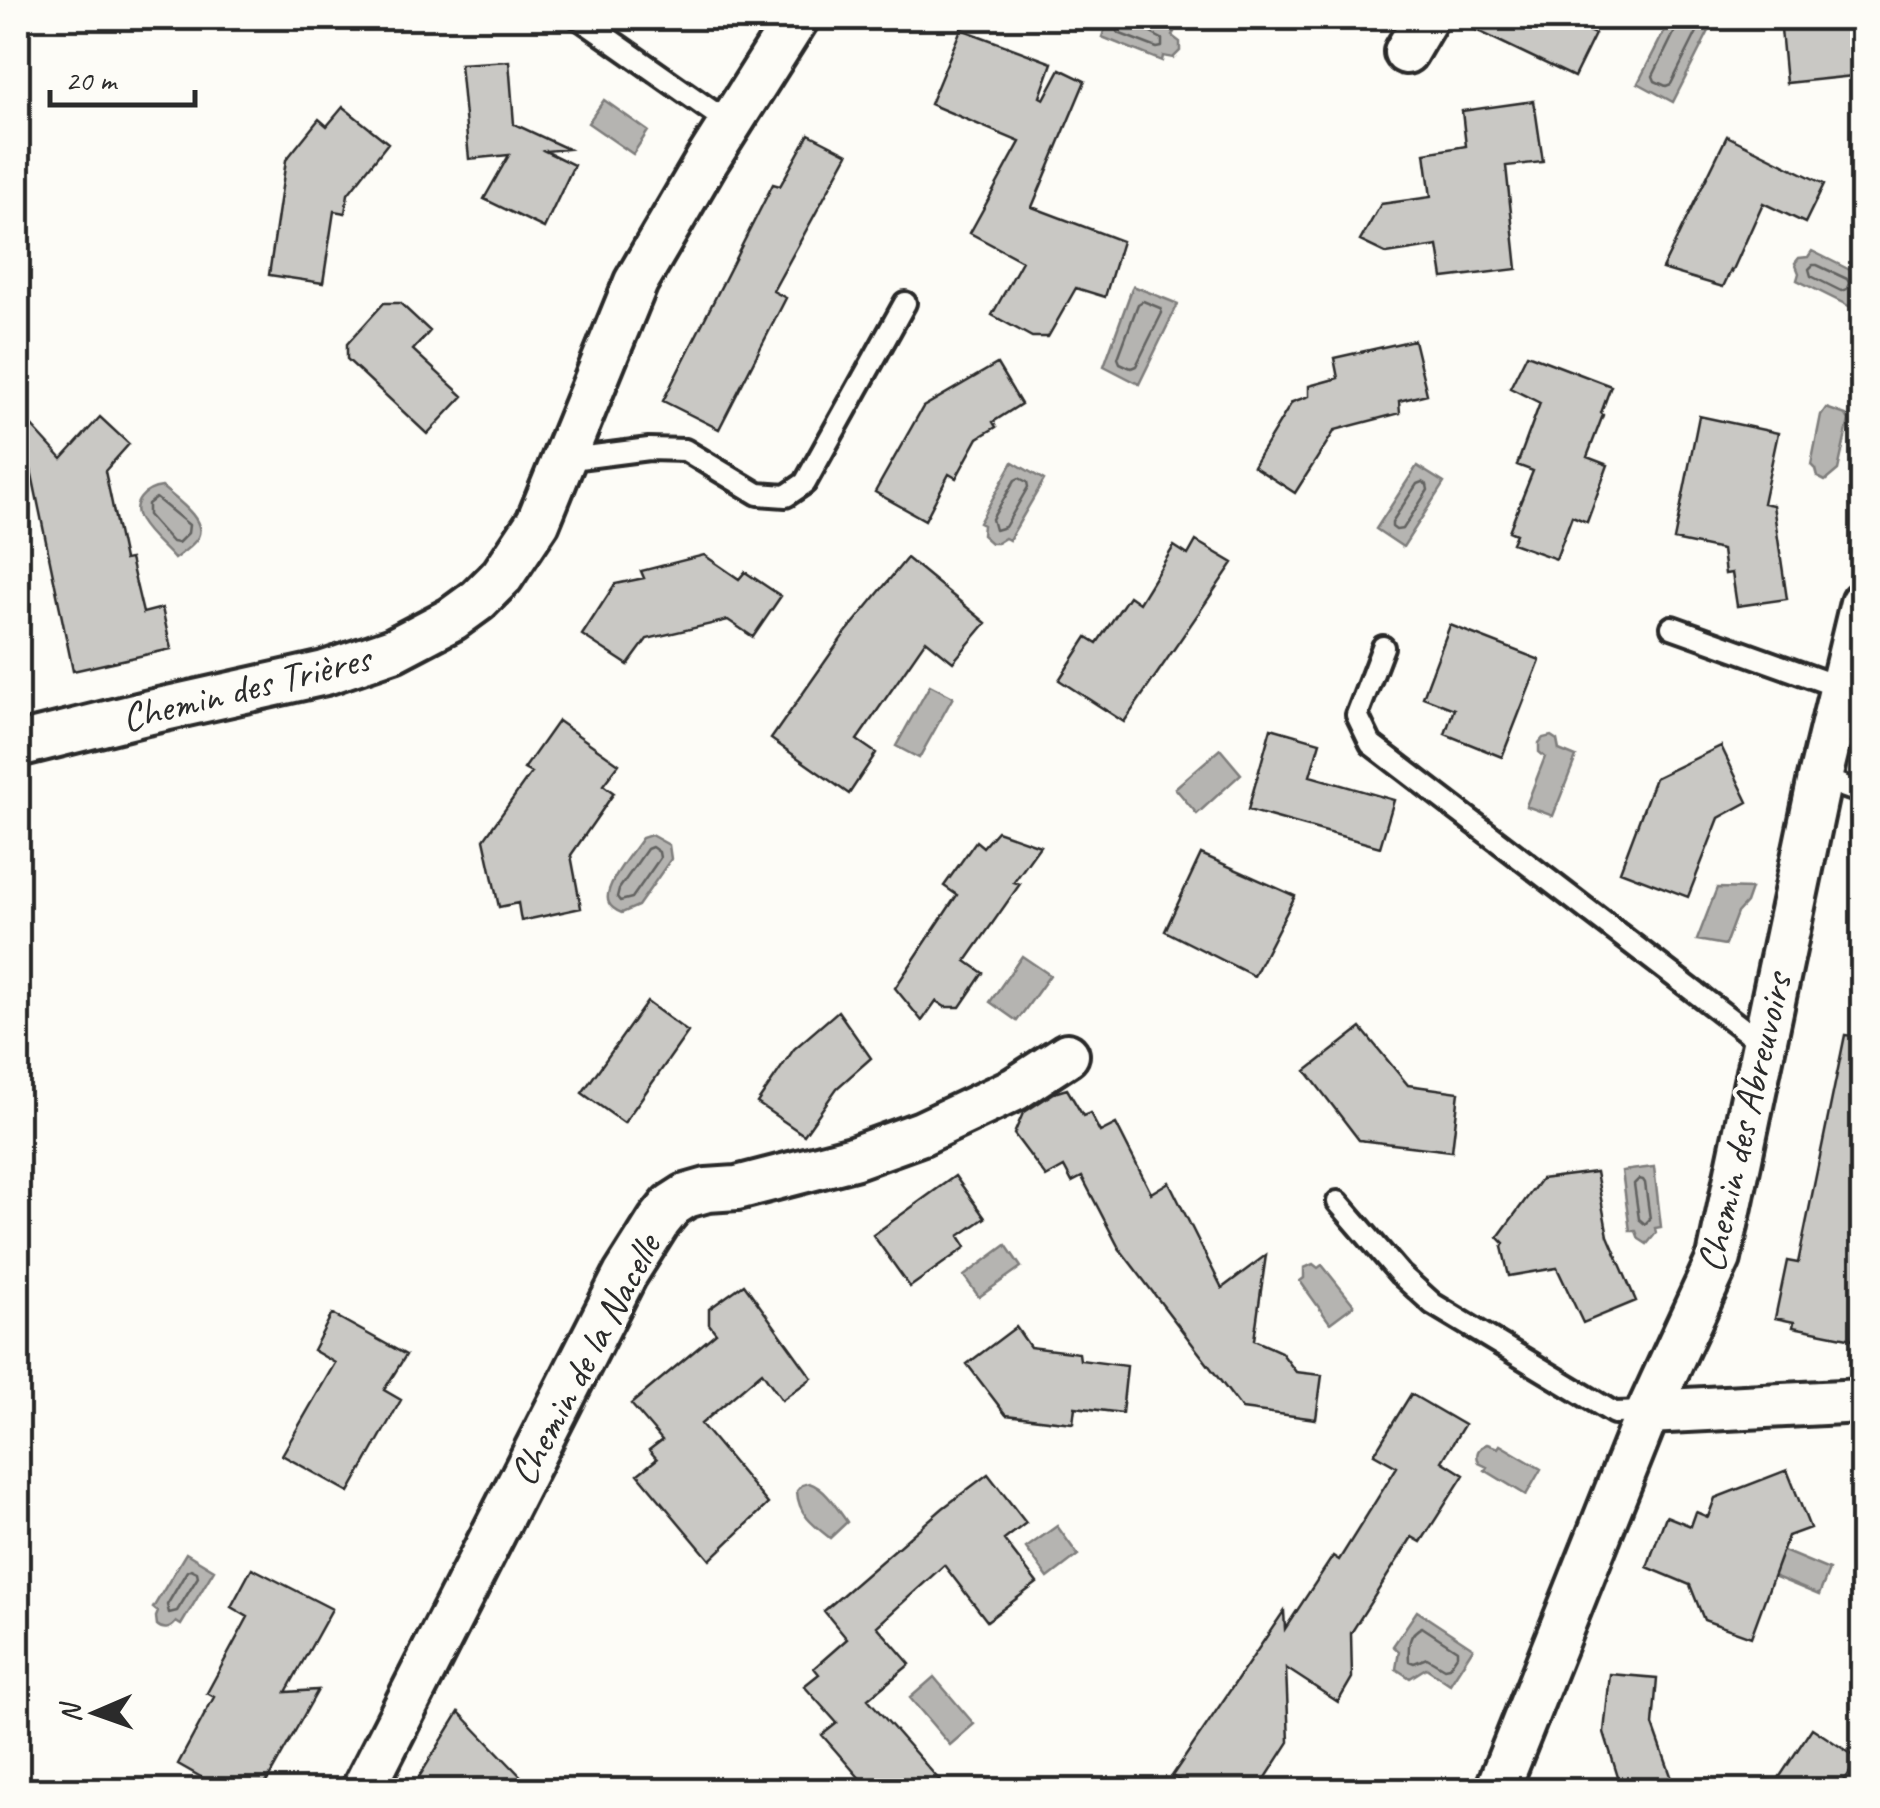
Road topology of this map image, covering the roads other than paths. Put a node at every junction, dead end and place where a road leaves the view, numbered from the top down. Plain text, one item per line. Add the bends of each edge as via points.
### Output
1 (579, 18) edge
2 (797, 18) edge
3 (730, 124) junction
4 (905, 302) dead end
5 (563, 460) junction
6 (1862, 602) edge
7 (1672, 627) dead end
8 (1382, 646) dead end
9 (1842, 688) junction
10 (18, 746) edge
11 (1820, 778) junction
12 (1862, 793) edge
13 (1764, 1045) junction
14 (1067, 1055) dead end
15 (1338, 1202) dead end
16 (1862, 1402) edge
17 (1648, 1412) junction
18 (363, 1790) edge
19 (1497, 1790) edge

1 - 3 lane
2 - 3 street, Chemin des Trières
3 - 5 street, Chemin des Trières via 636,282
4 - 5 lane via 804,483 786,496 758,494 684,450
5 - 10 street, Chemin des Trières via 521,550 452,620 326,674
6 - 9 street, Chemin des Abreuvoirs
7 - 9 lane
8 - 13 lane via 1357,716 1372,744
9 - 11 street, Chemin des Abreuvoirs
11 - 12 lane
11 - 13 street, Chemin des Abreuvoirs
13 - 17 street, Chemin des Abreuvoirs via 1719,1258
14 - 18 street, Chemin de la Nacelle via 1015,1089 922,1133 672,1205 625,1275
15 - 17 lane via 1433,1304 1614,1412
16 - 17 street
17 - 19 street, Chemin des Abreuvoirs

